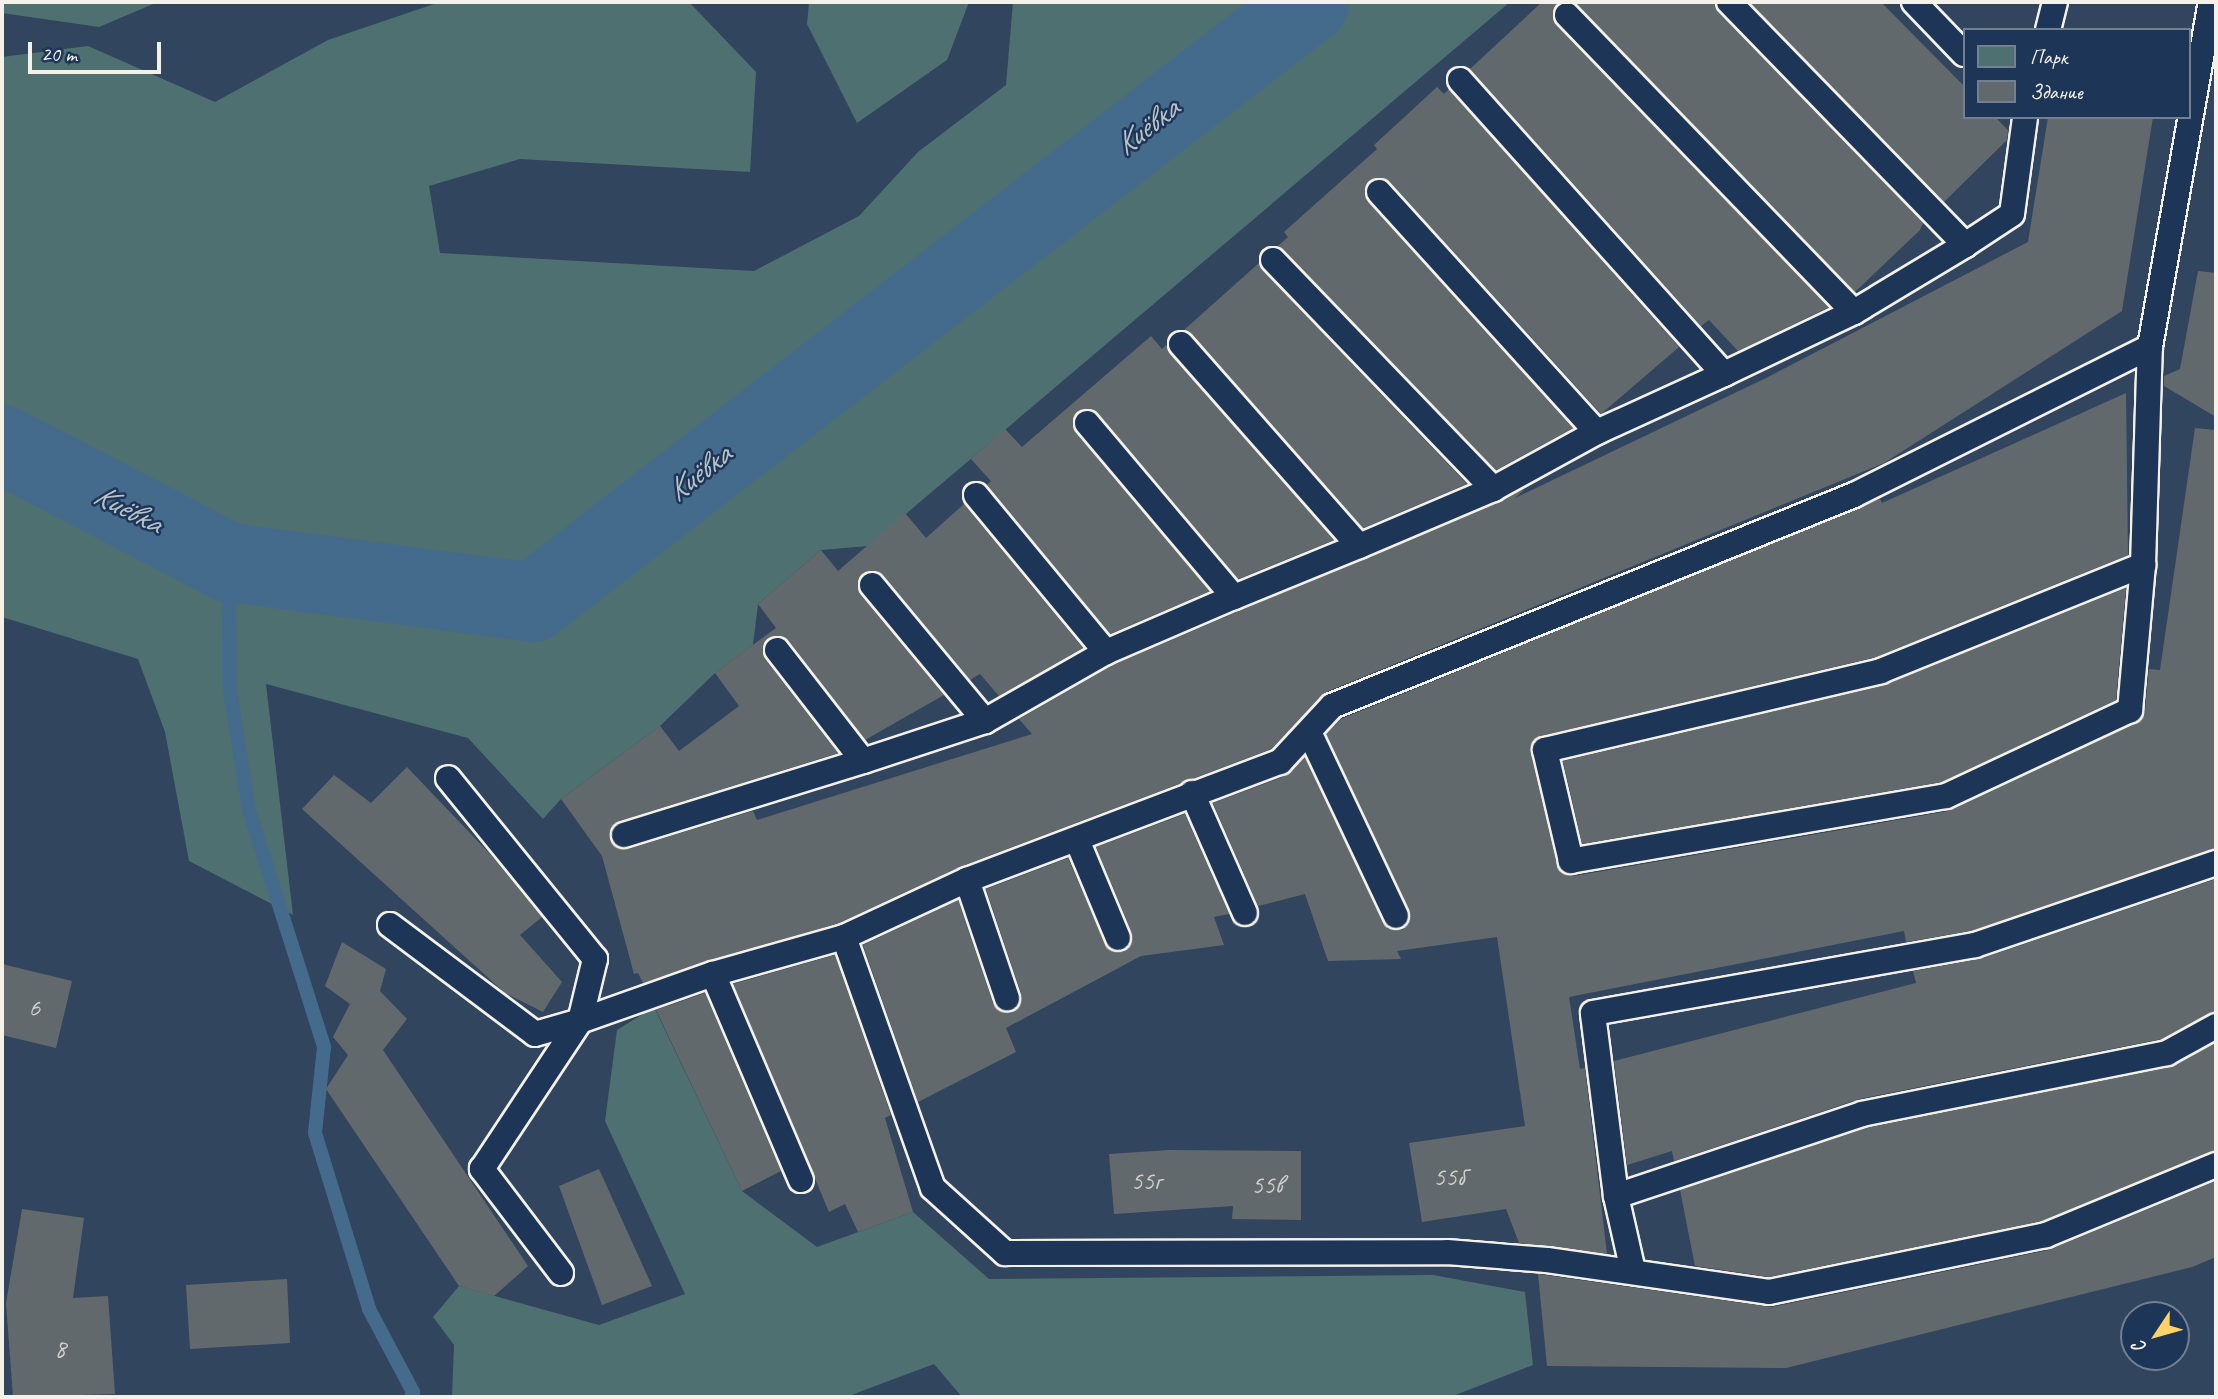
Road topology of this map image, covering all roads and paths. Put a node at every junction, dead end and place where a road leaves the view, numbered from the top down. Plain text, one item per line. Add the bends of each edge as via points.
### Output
1 (1729, 2) edge
2 (1914, 2) edge
3 (2055, 2) edge
4 (2211, 2) edge
5 (1567, 15) dead end
6 (2048, 28) edge
7 (1962, 52) edge
8 (1460, 80) dead end
9 (2025, 119) edge
10 (1379, 192) dead end
11 (1965, 245) junction
12 (1273, 260) dead end
13 (1854, 312) junction
14 (1181, 344) dead end
15 (2150, 347) junction
16 (1724, 374) junction
17 (1087, 424) dead end
18 (1597, 432) junction
19 (1493, 489) junction
20 (976, 495) dead end
21 (1359, 546) junction
22 (2143, 565) junction
23 (872, 585) dead end
24 (1234, 597) junction
25 (777, 650) dead end
26 (1106, 652) junction
27 (985, 721) junction
28 (1310, 734) junction
29 (863, 761) junction
30 (448, 778) dead end
31 (1192, 793) junction
32 (624, 835) dead end
33 (1077, 840) junction
34 (2216, 863) edge
35 (967, 880) junction
36 (1245, 913) dead end
37 (1396, 916) dead end
38 (390, 925) dead end
39 (844, 937) junction
40 (1118, 938) dead end
41 (713, 974) junction
42 (1007, 998) dead end
43 (580, 1021) junction
44 (2216, 1026) edge
45 (2216, 1165) edge
46 (801, 1180) dead end
47 (1616, 1196) junction
48 (1633, 1271) junction
49 (561, 1273) dead end

1 - 11 lane
2 - 7 lane
3 - 6 lane
4 - 15 lane
5 - 13 lane
8 - 16 lane
9 - 11 lane via 2012,214
10 - 18 lane
11 - 13 lane
12 - 19 lane
13 - 16 lane
14 - 21 lane
15 - 22 lane
15 - 28 lane via 1854,495 1332,706
16 - 18 lane
17 - 24 lane
18 - 19 lane
19 - 21 lane
20 - 26 lane
21 - 24 lane
22 - 22 lane via 1881,671 1545,750 1571,861 1946,796 2130,710
23 - 27 lane
24 - 26 lane
25 - 29 lane
26 - 27 lane
27 - 29 lane
28 - 31 lane via 1280,762
28 - 37 lane
29 - 32 lane
30 - 43 lane via 595,959
31 - 33 lane
31 - 36 lane
33 - 35 lane
33 - 40 lane
34 - 47 lane via 1975,945 1593,1013
35 - 39 lane
35 - 42 lane
38 - 43 lane via 535,1034
39 - 41 lane
39 - 48 lane via 933,1188 1005,1253 1447,1252
41 - 43 lane
41 - 46 lane
43 - 49 lane via 482,1169
44 - 47 lane via 2167,1053 1862,1114
45 - 48 lane via 2046,1236 1898,1269 1769,1292
47 - 48 lane

